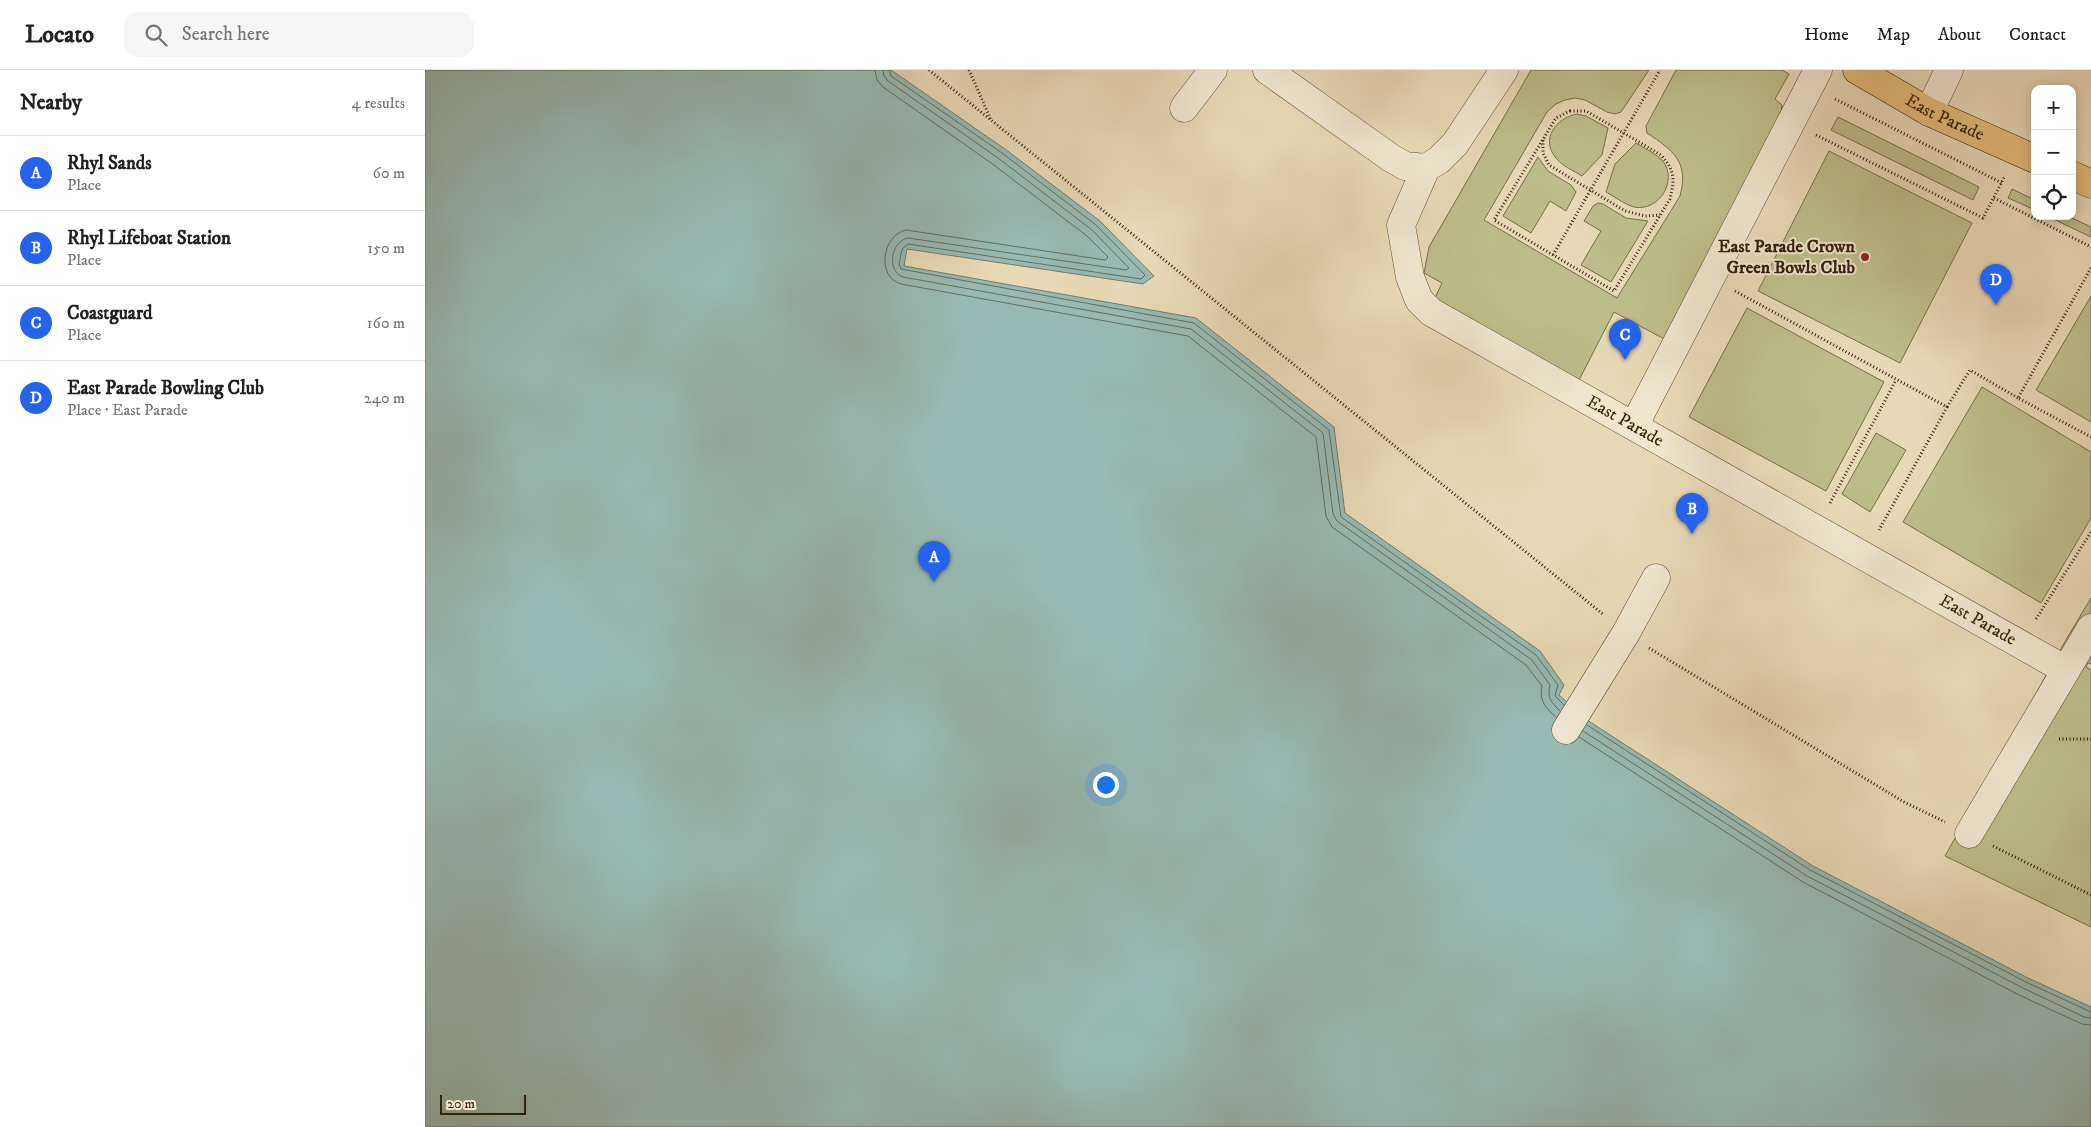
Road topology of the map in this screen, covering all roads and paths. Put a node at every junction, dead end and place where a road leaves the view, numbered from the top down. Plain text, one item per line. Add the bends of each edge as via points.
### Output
1 (929, 70) edge
2 (969, 70) edge
3 (1213, 70) edge
4 (1267, 70) edge
5 (1504, 70) edge
6 (1660, 70) edge
7 (1818, 70) edge
8 (1857, 70) edge
9 (1949, 70) edge
10 (1184, 108) dead end
11 (1929, 112) junction
12 (992, 120) junction
13 (1817, 126) dead end
14 (1623, 133) junction
15 (1543, 138) junction
16 (2026, 155) edge
17 (1426, 168) junction
18 (1590, 190) junction
19 (1994, 198) junction
20 (1661, 215) junction
21 (2091, 247) edge
22 (1553, 255) junction
23 (2091, 268) edge
24 (1739, 282) dead end
25 (1735, 291) junction
26 (1731, 300) dead end
27 (1896, 380) junction
28 (2018, 398) junction
29 (1947, 407) junction
30 (1634, 426) junction
31 (2091, 437) edge
32 (1821, 498) dead end
33 (1830, 503) junction
34 (1838, 507) dead end
35 (1871, 525) dead end
36 (1879, 530) junction
37 (2091, 532) edge
38 (1887, 535) dead end
39 (1656, 578) dead end
40 (2029, 615) dead end
41 (2091, 628) edge
42 (1626, 633) junction
43 (2066, 670) junction
44 (1566, 730) dead end
45 (1969, 834) junction
46 (2091, 894) edge

1 - 12 path
2 - 12 path
3 - 10 street
4 - 17 street via 1391,158 1405,166
5 - 17 street, East Parade via 1455,144
6 - 14 path
7 - 30 street
8 - 11 main road, East Parade
9 - 11 street
11 - 16 main road, East Parade
12 - 42 path
13 - 19 path via 1813,134 1983,218
14 - 15 path via 1586,111 1570,111 1556,118
14 - 18 path
14 - 20 path via 1661,155 1670,165 1674,182 1670,199
15 - 18 path via 1543,153 1549,165
15 - 22 path via 1494,220
16 - 19 path
17 - 30 street, East Parade via 1401,225 1410,277 1419,300 1431,312
18 - 20 path via 1625,211 1645,216
18 - 22 path
19 - 21 path
20 - 22 path via 1614,291
23 - 28 path
24 - 25 path
25 - 26 path
25 - 27 path
27 - 29 path
27 - 33 path
28 - 29 path via 1970,370
28 - 31 path
29 - 36 path
30 - 43 street, East Parade
32 - 33 path
33 - 34 path
35 - 36 path
36 - 38 path
37 - 40 path via 2038,620
39 - 42 street
41 - 43 street
42 - 44 street
42 - 45 path via 1896,797
43 - 45 street
45 - 46 path

